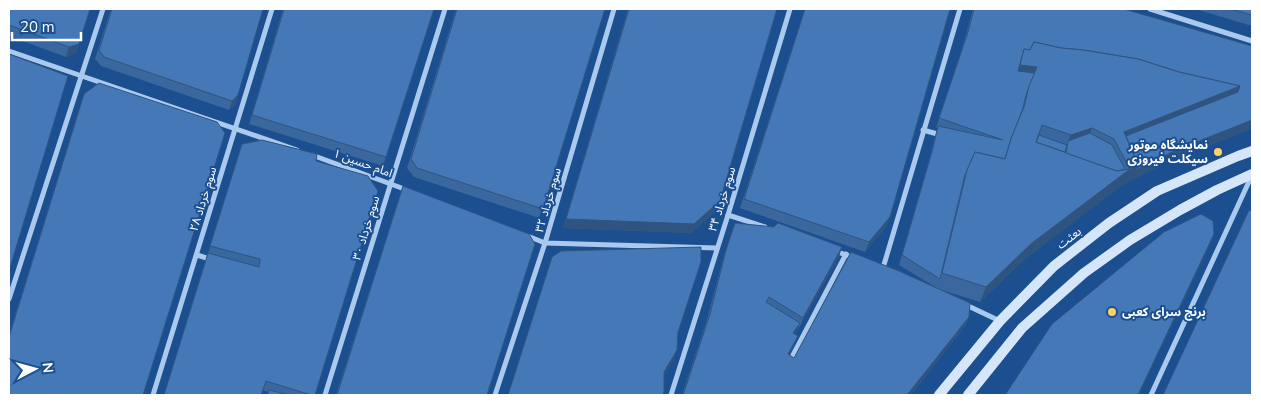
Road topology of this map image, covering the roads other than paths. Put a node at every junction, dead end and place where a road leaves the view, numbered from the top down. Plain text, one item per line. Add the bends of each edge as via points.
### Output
1 (103, 9) edge
2 (272, 9) edge
3 (445, 9) edge
4 (614, 9) edge
5 (790, 9) edge
6 (960, 9) edge
7 (1150, 9) edge
8 (1252, 41) edge
9 (9, 51) edge
10 (82, 76) junction
11 (235, 128) junction
12 (923, 130) junction
13 (942, 136) edge
14 (299, 150) edge
15 (1252, 151) edge
16 (308, 154) edge
17 (1252, 175) edge
18 (391, 183) junction
19 (409, 190) edge
20 (728, 214) junction
21 (774, 230) edge
22 (518, 232) edge
23 (545, 243) junction
24 (717, 248) junction
25 (828, 248) edge
26 (846, 254) junction
27 (197, 255) junction
28 (215, 260) edge
29 (861, 260) edge
30 (876, 265) edge
31 (884, 268) junction
32 (892, 272) edge
33 (9, 299) edge
34 (955, 300) edge
35 (1000, 321) junction
36 (797, 329) edge
37 (804, 334) junction
38 (791, 359) edge
39 (153, 395) edge
40 (325, 395) edge
41 (495, 395) edge
42 (671, 395) edge
43 (939, 395) edge
44 (968, 395) edge
45 (1151, 395) edge

1 - 10 street
2 - 11 street, سوم خرداد ۲۸
3 - 18 street, سوم خرداد ۳۰
4 - 23 street, سوم خرداد ۳۲
5 - 20 street, سوم خرداد ۳۴
6 - 12 street
7 - 8 street
9 - 10 street
10 - 11 street
10 - 33 street
11 - 14 street
11 - 27 street, سوم خرداد ۲۸
12 - 13 street
12 - 31 street
15 - 35 main road, بعثت via 1157,191 1109,223 1054,266
16 - 18 street, امام حسین ۱
17 - 44 main road via 1180,210 1084,273 1022,328
17 - 45 street
18 - 19 street, امام حسین ۱
18 - 40 street, سوم خرداد ۳۰
20 - 21 street
20 - 24 street, سوم خرداد ۳۴
22 - 23 street
23 - 24 street
23 - 41 street, سوم خرداد ۳۲
24 - 42 street, سوم خرداد ۳۴
25 - 26 street
26 - 29 street
26 - 37 street
27 - 28 street
27 - 39 street, سوم خرداد ۲۸
30 - 31 street
31 - 32 street
34 - 35 street
35 - 43 main road, بعثت
36 - 37 street
37 - 38 street

